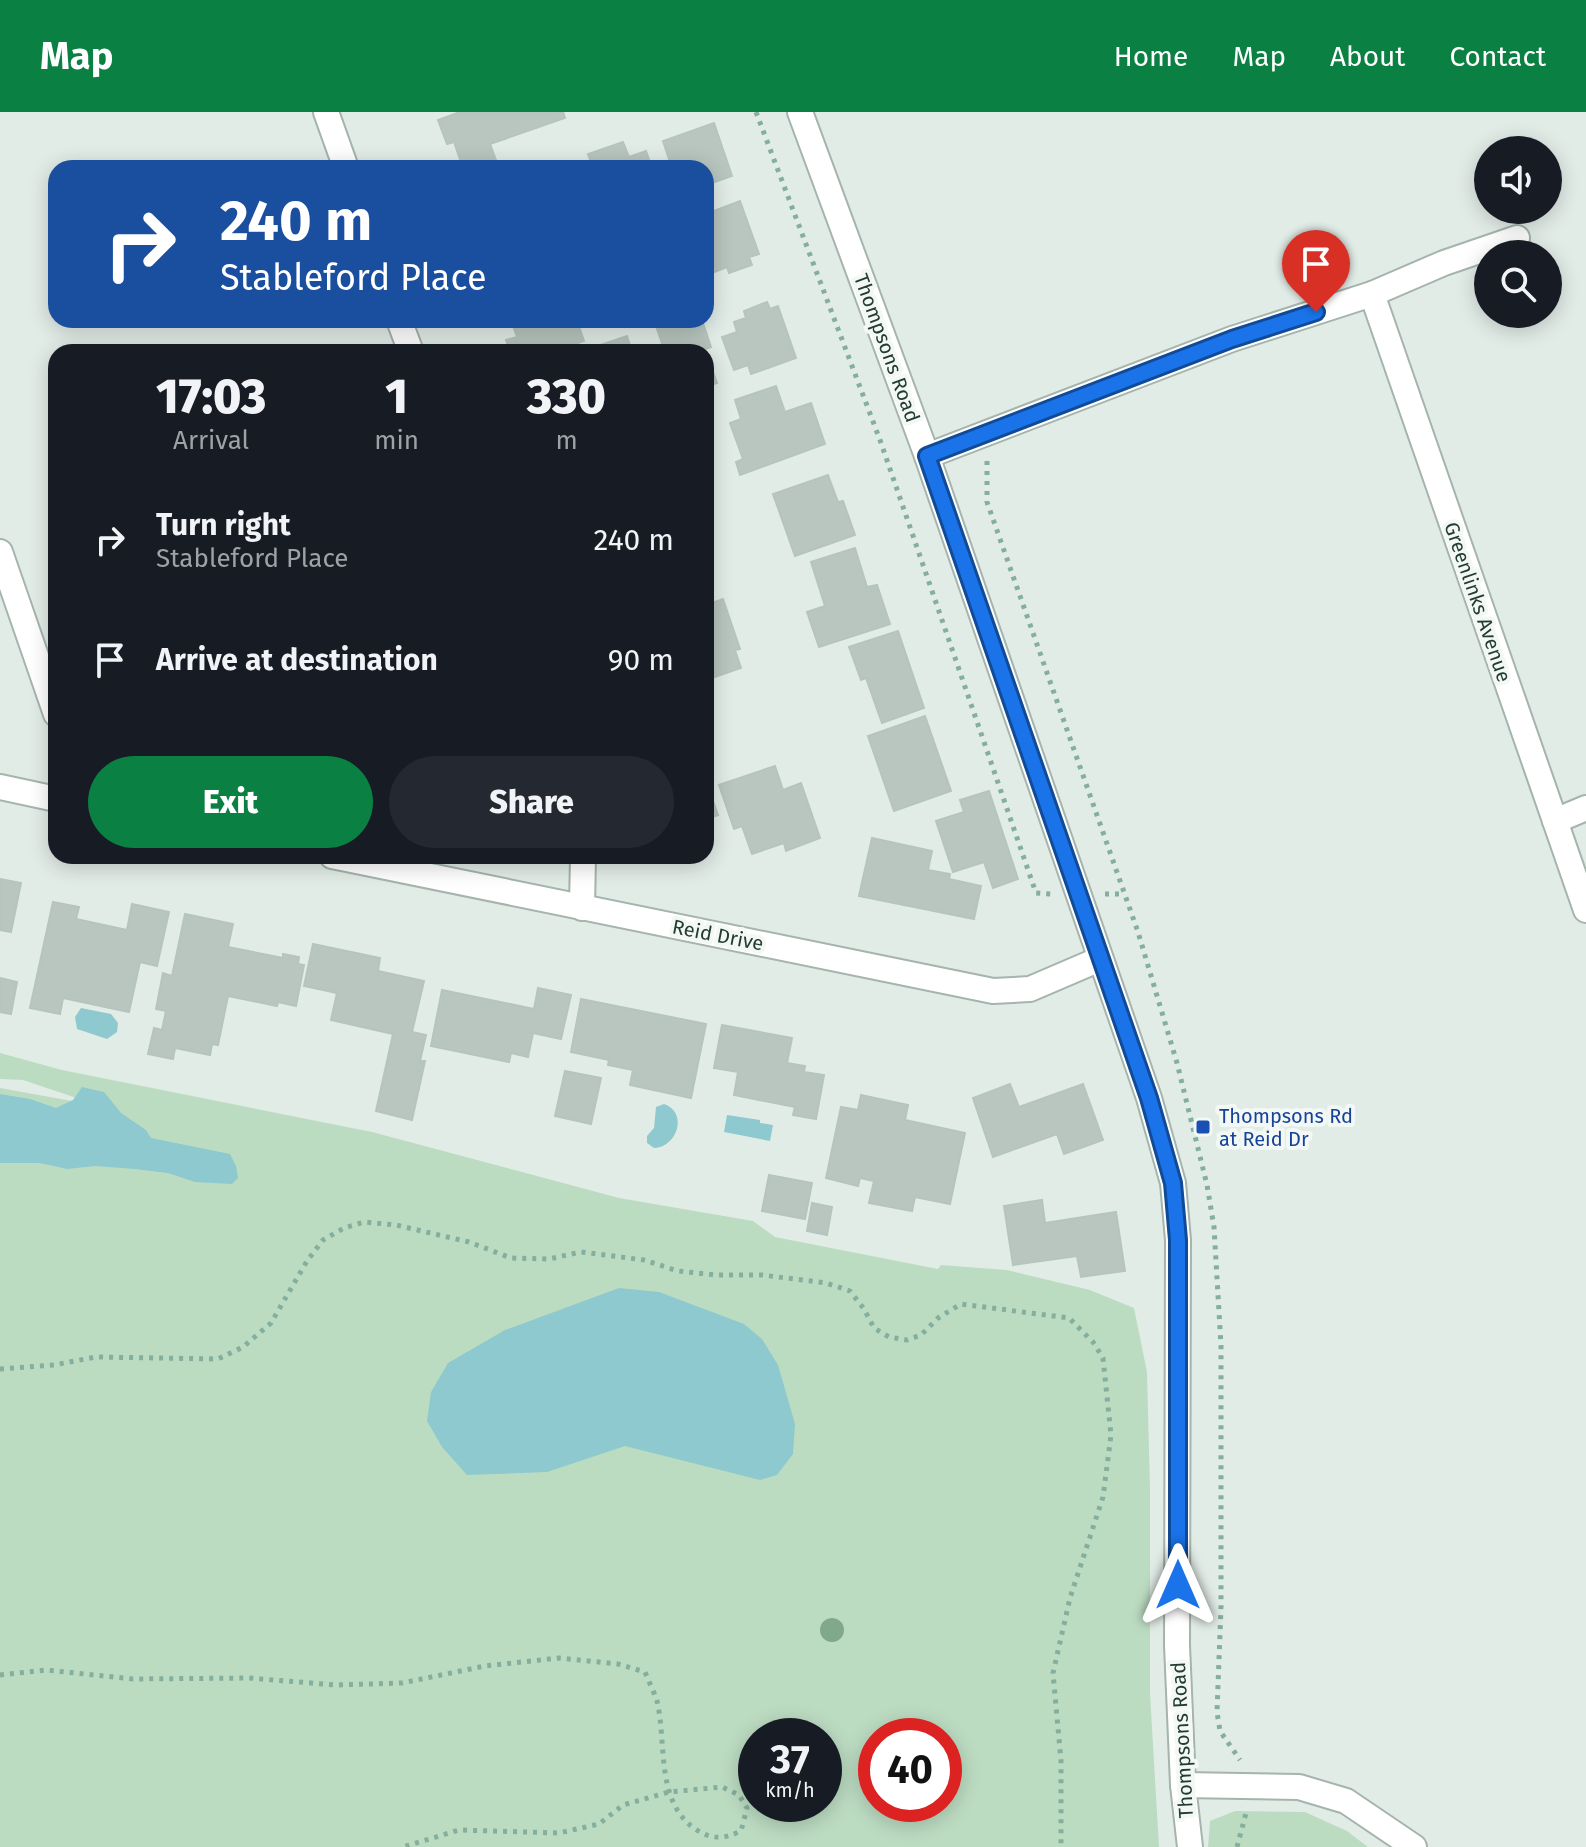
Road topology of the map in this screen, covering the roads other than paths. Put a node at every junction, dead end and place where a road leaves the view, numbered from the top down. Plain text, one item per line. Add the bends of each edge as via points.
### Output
1 (326, 112) edge
2 (800, 112) edge
3 (343, 160) edge
4 (1517, 238) dead end
5 (1372, 294) junction
6 (927, 456) junction
7 (0, 552) edge
8 (48, 691) edge
9 (0, 787) edge
10 (48, 797) edge
11 (1586, 808) edge
12 (1555, 821) junction
13 (370, 864) edge
14 (583, 864) edge
15 (582, 908) junction
16 (1586, 910) edge
17 (1100, 959) junction
18 (1183, 1785) junction
19 (1190, 1847) edge
20 (1414, 1847) edge

1 - 3 street
2 - 6 street, Thompsons Road
4 - 5 street
5 - 6 street via 1232,339
5 - 12 street, Greenlinks Avenue
6 - 17 street, Thompsons Road
7 - 8 street
9 - 10 street
11 - 12 street
12 - 16 street, Greenlinks Avenue
13 - 15 street, Reid Drive
14 - 15 street
15 - 17 street, Reid Drive via 993,991 1030,989
17 - 18 street, Thompsons Road via 1173,1183 1178,1240 1177,1645
18 - 19 street, Thompsons Road
18 - 20 street via 1299,1787 1346,1801

